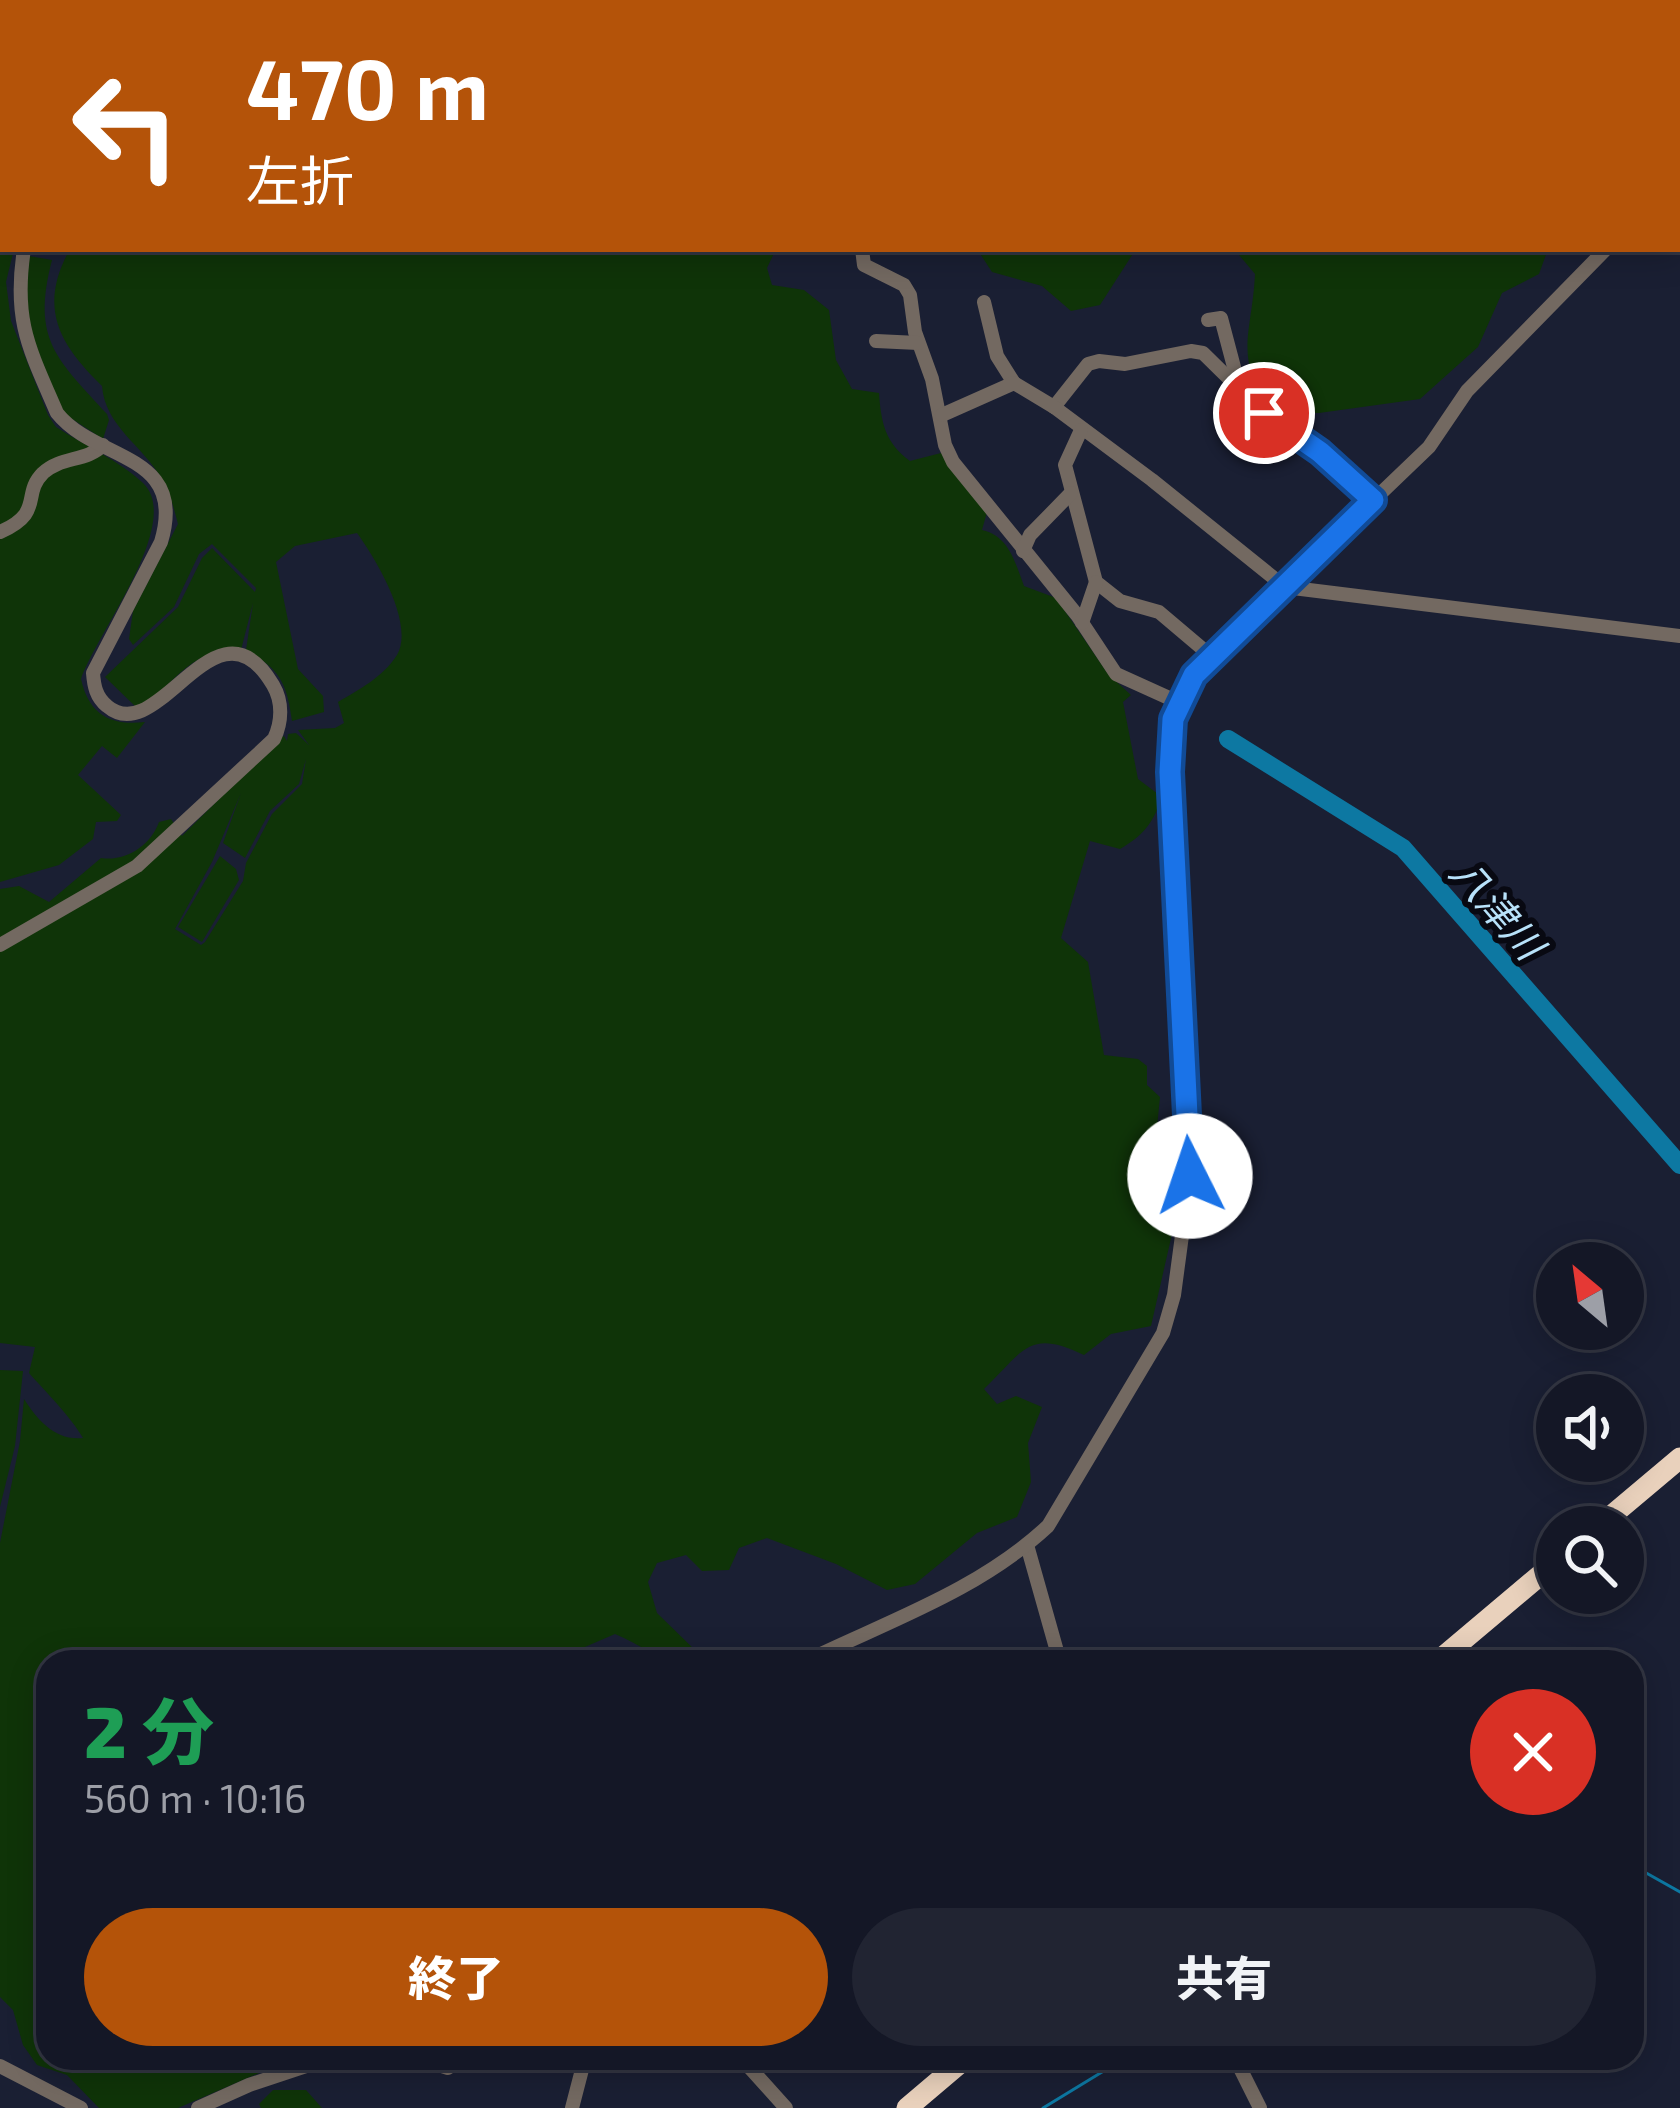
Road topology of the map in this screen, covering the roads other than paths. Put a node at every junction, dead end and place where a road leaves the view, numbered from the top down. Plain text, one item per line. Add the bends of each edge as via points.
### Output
1 (24, 252) edge
2 (862, 252) edge
3 (1603, 252) edge
4 (984, 302) dead end
5 (1208, 320) dead end
6 (876, 341) dead end
7 (917, 343) junction
8 (1014, 383) junction
9 (1241, 391) junction
10 (1054, 407) junction
11 (942, 416) junction
12 (1081, 430) junction
13 (103, 445) junction
14 (1071, 493) junction
15 (1373, 500) junction
16 (0, 532) edge
17 (1023, 551) junction
18 (1096, 582) junction
19 (1285, 587) junction
20 (1082, 622) junction
21 (1680, 636) edge
22 (1211, 656) junction
23 (1169, 698) dead end
24 (0, 945) edge
25 (1680, 1458) edge
26 (1623, 1506) edge
27 (1028, 1545) junction
28 (1536, 1579) edge
29 (830, 1650) edge
30 (1057, 1650) edge
31 (1451, 1650) edge
32 (0, 2066) edge
33 (294, 2070) edge
34 (582, 2070) edge
35 (752, 2070) edge
36 (952, 2070) edge
37 (1241, 2070) edge
38 (81, 2108) edge
39 (198, 2108) edge
40 (572, 2108) edge
41 (786, 2108) edge
42 (907, 2108) edge
43 (1260, 2108) edge

1 - 13 street via 18,297 28,344 57,413
2 - 7 street via 864,265 904,285
3 - 15 street
4 - 8 street via 997,356
5 - 9 street via 1221,318
6 - 7 street
7 - 11 street
8 - 10 street
8 - 11 street
9 - 10 street via 1210,357 1191,351 1088,364
9 - 15 street
10 - 12 street
11 - 17 street via 953,462
12 - 14 street via 1064,465
12 - 19 street
13 - 16 street via 43,474 30,511
13 - 24 street via 152,476 167,522 98,659 101,700 124,715 141,712 200,664 231,655 259,666 273,684 279,728 137,866
14 - 17 street
14 - 18 street
15 - 19 street
17 - 20 street
18 - 20 street
18 - 22 street via 1120,602 1159,612
19 - 21 street
19 - 22 street
20 - 23 street via 1116,674
22 - 27 street via 1184,693 1171,737 1190,1176 1170,1316 1070,1491
25 - 26 highway
27 - 29 street via 966,1586
27 - 30 street
28 - 31 highway
32 - 38 street
33 - 39 street
34 - 40 street
35 - 41 street
36 - 42 highway
37 - 43 street

